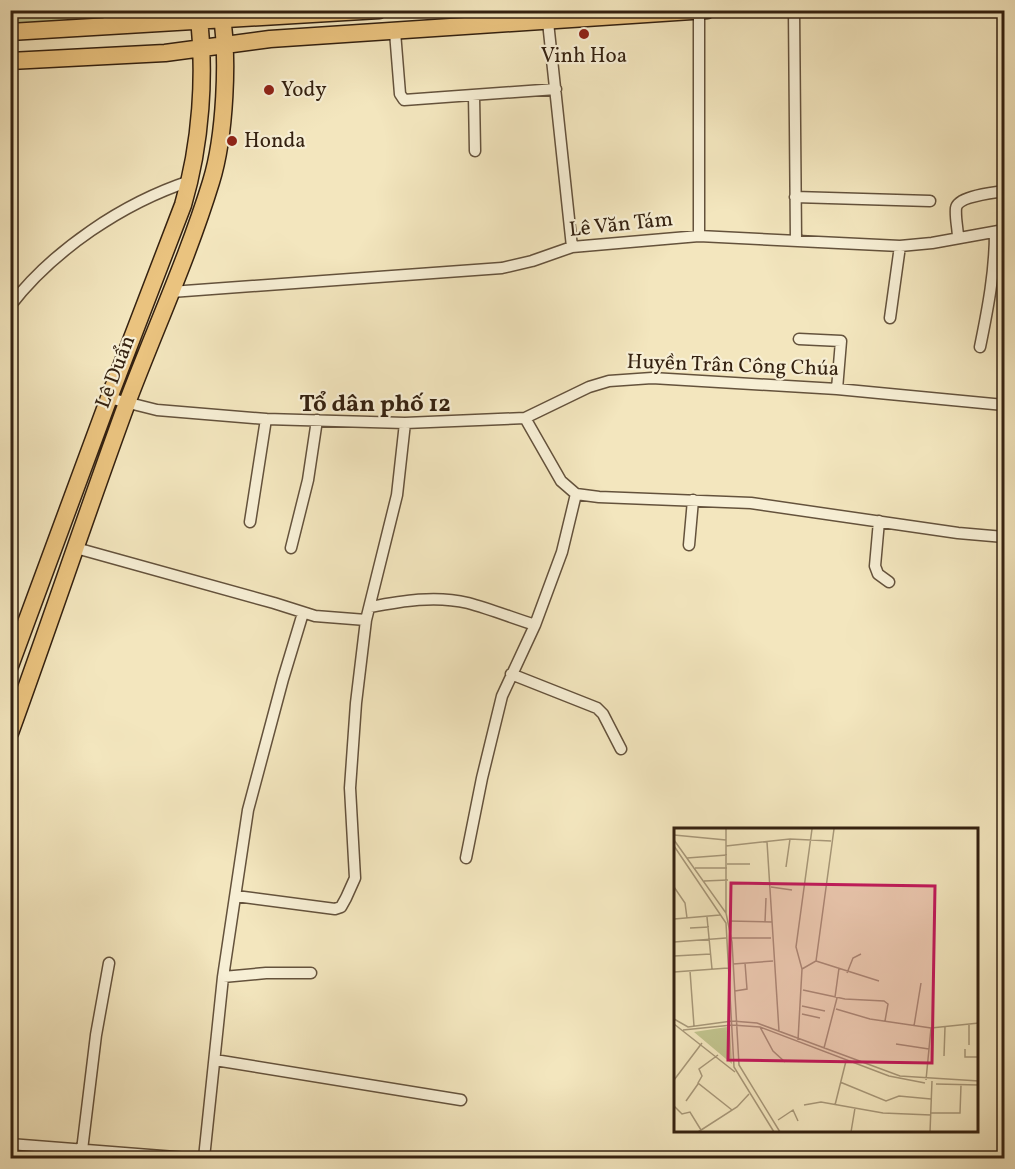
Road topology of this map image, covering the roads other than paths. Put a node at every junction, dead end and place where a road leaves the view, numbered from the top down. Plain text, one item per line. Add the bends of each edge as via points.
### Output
1 (112, 10) edge
2 (378, 10) edge
3 (795, 10) edge
4 (703, 11) edge
5 (221, 15) edge
6 (199, 16) edge
7 (548, 22) junction
8 (106, 27) junction
9 (10, 32) edge
10 (395, 32) junction
11 (224, 45) junction
12 (200, 48) junction
13 (10, 61) edge
14 (556, 89) junction
15 (474, 96) junction
16 (475, 151) dead end
17 (190, 181) junction
18 (1005, 191) edge
19 (795, 197) junction
20 (930, 201) dead end
21 (1000, 231) edge
22 (699, 236) junction
23 (958, 238) junction
24 (796, 241) junction
25 (900, 246) junction
26 (572, 247) junction
27 (171, 292) junction
28 (10, 306) edge
29 (890, 318) dead end
30 (799, 339) dead end
31 (980, 347) dead end
32 (837, 389) junction
33 (109, 398) junction
34 (127, 404) junction
35 (1005, 405) edge
36 (266, 418) junction
37 (525, 418) junction
38 (317, 420) junction
39 (405, 423) junction
40 (576, 494) junction
41 (693, 500) junction
42 (879, 520) junction
43 (250, 522) dead end
44 (1005, 537) edge
45 (690, 545) dead end
46 (76, 548) junction
47 (291, 548) dead end
48 (889, 582) dead end
49 (370, 607) junction
50 (303, 613) junction
51 (366, 620) junction
52 (535, 625) junction
53 (10, 666) edge
54 (511, 674) junction
55 (10, 733) edge
56 (621, 749) dead end
57 (466, 858) dead end
58 (236, 896) junction
59 (109, 963) dead end
60 (311, 973) dead end
61 (223, 977) junction
62 (214, 1060) junction
63 (461, 1100) dead end
64 (10, 1144) edge
65 (82, 1150) junction
66 (188, 1158) edge
67 (204, 1158) edge

1 - 8 street
2 - 5 main road
3 - 19 street
4 - 7 main road
4 - 22 street
5 - 6 main road
5 - 11 main road, Lê Duẩn
6 - 8 main road
6 - 12 main road, Lê Duẩn
7 - 10 main road
7 - 14 street
8 - 9 main road
10 - 11 main road
10 - 15 street via 401,97 411,100
11 - 12 main road
11 - 27 main road, Lê Duẩn via 216,161
12 - 13 main road
12 - 17 main road, Lê Duẩn via 197,136
14 - 15 street
14 - 26 street
15 - 16 street
17 - 28 street via 142,199 90,233 37,274
17 - 33 main road, Lê Duẩn
18 - 23 street via 959,202
19 - 20 street
19 - 24 street
21 - 23 street, Lê Văn Tám
21 - 31 street
22 - 24 street, Lê Văn Tám
22 - 26 street, Lê Văn Tám
23 - 25 street, Lê Văn Tám
24 - 25 street, Lê Văn Tám
25 - 29 street
26 - 27 street, Lê Văn Tám via 501,268
27 - 34 main road, Lê Duẩn
30 - 32 street via 841,341
32 - 35 street, Huyền Trân Công Chúa
32 - 37 street, Huyền Trân Công Chúa via 627,379 590,387
33 - 34 street, Huyền Trân Công Chúa
33 - 53 main road, Lê Duẩn
34 - 36 street, Huyền Trân Công Chúa
34 - 46 main road, Lê Duẩn
36 - 38 street, Huyền Trân Công Chúa
36 - 43 street
37 - 39 street, Huyền Trân Công Chúa
37 - 40 street via 561,481
38 - 39 street, Huyền Trân Công Chúa
38 - 47 street via 308,480
39 - 49 street via 397,495
40 - 41 street
40 - 52 street via 562,552
41 - 42 street via 751,503
41 - 45 street
42 - 44 street
42 - 48 street via 875,566 878,574
46 - 50 street
46 - 55 main road, Lê Duẩn
49 - 51 street
49 - 52 street via 420,599 443,600 467,603
50 - 51 street
50 - 58 street via 248,810
51 - 58 street via 352,745 356,870 353,886 335,909
52 - 54 street
54 - 56 street via 597,708
54 - 57 street via 502,696
58 - 61 street
59 - 65 street
60 - 61 street
61 - 62 street
62 - 63 street
62 - 67 street
64 - 65 street
65 - 66 street

